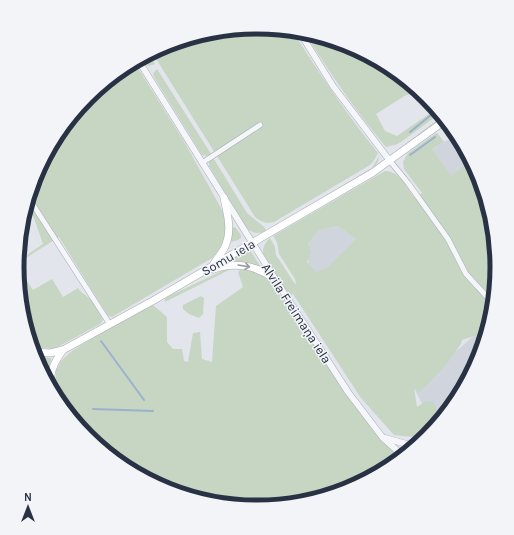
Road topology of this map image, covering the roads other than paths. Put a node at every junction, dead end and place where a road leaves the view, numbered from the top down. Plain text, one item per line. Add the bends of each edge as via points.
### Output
1 (304, 39) edge
2 (142, 66) edge
3 (440, 124) edge
4 (260, 125) dead end
5 (390, 161) junction
6 (202, 163) junction
7 (224, 198) junction
8 (33, 204) edge
9 (252, 243) junction
10 (211, 267) junction
11 (193, 277) junction
12 (275, 279) junction
13 (488, 298) edge
14 (109, 323) junction
15 (63, 350) junction
16 (40, 352) edge
17 (51, 376) edge
18 (383, 438) junction
19 (409, 445) edge
20 (399, 452) edge

1 - 5 street via 333,86
2 - 6 street, Alvila Freimaņa iela
3 - 5 main road, Somu iela
4 - 6 street
5 - 9 main road, Somu iela
5 - 13 street via 448,239 466,274
6 - 7 street, Alvila Freimaņa iela
7 - 9 street, Alvila Freimaņa iela
7 - 10 main road via 229,230 226,245
8 - 14 street
9 - 10 main road, Somu iela
9 - 12 street, Alvila Freimaņa iela
10 - 11 main road, Somu iela
11 -> 12 main road via 231,265 254,268
11 - 14 main road, Somu iela
12 - 18 street, Alvila Freimaņa iela via 348,392
14 - 15 main road, Somu iela
15 - 16 main road
15 - 17 main road via 55,361
18 - 19 street
18 - 20 street, Alvila Freimaņa iela

